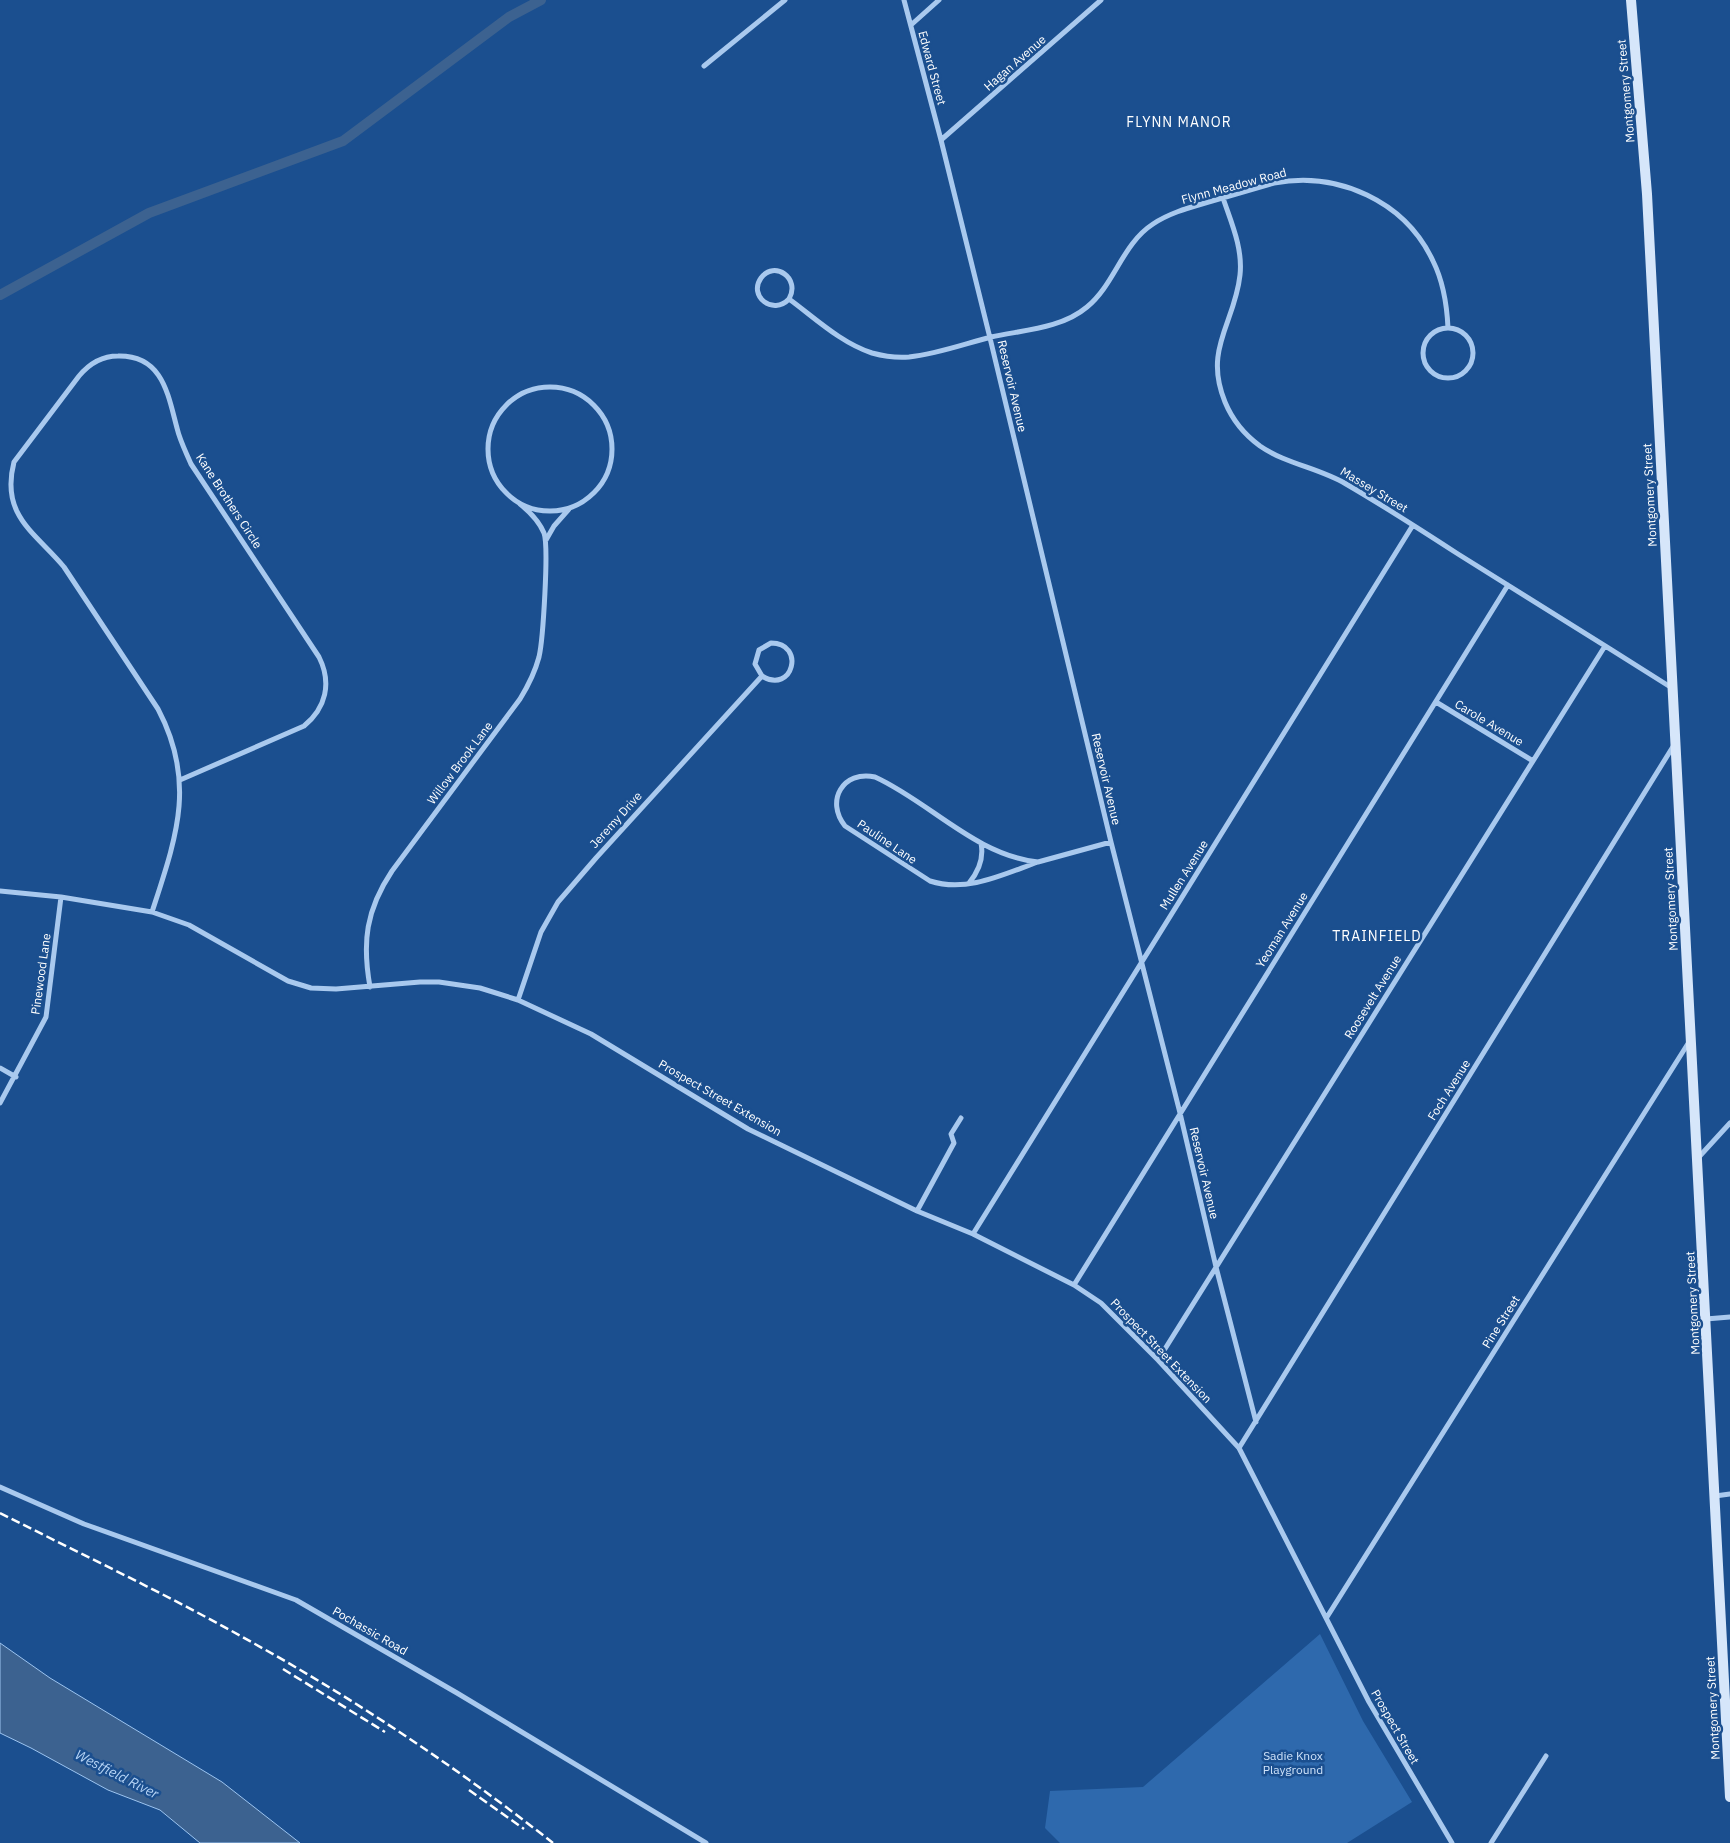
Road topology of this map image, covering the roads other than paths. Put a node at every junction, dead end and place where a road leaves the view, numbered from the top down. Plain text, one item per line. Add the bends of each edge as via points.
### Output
1 (785, 0) edge
2 (904, 0) edge
3 (939, 0) edge
4 (1101, 0) edge
5 (1631, 0) edge
6 (910, 25) junction
7 (704, 66) dead end
8 (941, 140) junction
9 (1223, 198) junction
10 (789, 299) junction
11 (1448, 328) junction
12 (990, 338) junction
13 (6, 502) dead end
14 (520, 504) junction
15 (569, 509) junction
16 (13, 518) dead end
17 (1413, 525) junction
18 (546, 540) junction
19 (1508, 585) junction
20 (1605, 646) junction
21 (762, 676) junction
22 (1673, 688) junction
23 (1436, 702) junction
24 (1676, 742) junction
25 (1533, 761) junction
26 (180, 780) junction
27 (981, 842) junction
28 (1111, 842) junction
29 (1038, 862) junction
30 (969, 884) junction
31 (0, 891) edge
32 (61, 897) junction
33 (152, 912) junction
34 (1142, 961) junction
35 (370, 987) junction
36 (518, 1000) junction
37 (1692, 1038) junction
38 (0, 1068) edge
39 (16, 1077) junction
40 (0, 1103) edge
41 (1180, 1113) junction
42 (961, 1118) dead end
43 (1730, 1123) edge
44 (1698, 1158) junction
45 (917, 1211) junction
46 (972, 1234) junction
47 (1216, 1267) junction
48 (1074, 1285) junction
49 (1730, 1316) edge
50 (1706, 1319) junction
51 (1158, 1360) junction
52 (1256, 1422) junction
53 (1239, 1448) junction
54 (0, 1487) edge
55 (1730, 1494) edge
56 (1715, 1496) junction
57 (1326, 1617) junction
58 (1729, 1741) edge
59 (1546, 1756) dead end
60 (1730, 1797) edge
61 (706, 1843) edge
62 (1452, 1843) edge
63 (1491, 1843) edge

1 - 7 street
2 - 6 street, Edward Street
3 - 6 street
4 - 8 street, Hagan Avenue
5 - 22 main road, Montgomery Street via 1647,194
6 - 8 street, Edward Street
8 - 12 street, Reservoir Avenue
9 - 11 street, Flynn Meadow Road via 1274,183 1302,180 1338,184 1374,198 1406,222 1428,251 1441,284
9 - 12 street, Flynn Meadow Road via 1169,215 1143,232 1101,294 1085,309 1042,327
9 - 17 street, Massey Street via 1236,237 1240,262 1236,296 1217,356 1220,388 1231,414 1250,437 1272,453 1344,483
10 - 10 street via 777,306 763,302 758,292 761,278 770,272 786,274 793,288
10 - 12 street, Flynn Meadow Road via 849,342 882,355 919,356
11 - 11 street via 1466,335 1472,344 1473,354 1471,364 1464,372 1450,378 1431,370 1423,353 1430,335
12 - 28 street, Reservoir Avenue
13 - 26 street, Kane Brothers Circle via 5,486 14,462 85,370 98,360 123,356 140,360 160,375 177,430 192,464 319,657 326,682 321,707 304,726
14 - 15 street via 539,511
14 - 15 street via 504,491 493,475 488,456 489,436 496,418 517,396 535,389 555,387 574,392 598,409 608,427 613,447 610,467 602,485 587,500
14 - 18 street via 537,520
15 - 18 street
16 - 26 street via 64,567 150,696 170,735
17 - 19 street, Massey Street
17 - 34 street, Mullen Avenue
18 - 35 street, Willow Brook Lane via 541,644 534,673 520,699 378,892 365,943
19 - 20 street, Massey Street
19 - 23 street, Yeoman Avenue
20 - 22 street, Massey Street
20 - 25 street, Roosevelt Avenue
21 - 21 street via 755,664 759,650 771,643 788,650 792,659 788,673 776,680
21 - 36 street, Jeremy Drive via 558,902 541,932
22 - 24 main road, Montgomery Street
23 - 25 street, Carole Avenue
23 - 41 street, Yeoman Avenue
24 - 37 main road, Montgomery Street
24 - 52 street, Foch Avenue
25 - 47 street, Roosevelt Avenue
26 - 33 street via 177,828
27 - 29 street, Pauline Lane via 1007,855
27 - 30 street via 981,862
27 - 30 street, Pauline Lane via 875,777 855,778 844,784 838,796 838,815 850,830 925,879 941,884
28 - 29 street, Pauline Lane
28 - 34 street, Reservoir Avenue
29 - 30 street, Pauline Lane
31 - 32 street, Prospect Street Extension
32 - 33 street, Prospect Street Extension
32 - 39 street, Pinewood Lane via 46,1017
33 - 35 street, Prospect Street Extension via 189,925 299,985 325,989
34 - 41 street, Reservoir Avenue
34 - 46 street, Mullen Avenue
35 - 36 street, Prospect Street Extension via 439,982 480,988
36 - 45 street, Prospect Street Extension via 591,1034 748,1128
37 - 44 main road, Montgomery Street
37 - 57 street, Pine Street
38 - 39 street
39 - 40 street, Pinewood Lane
41 - 47 street, Reservoir Avenue
41 - 48 street, Yeoman Avenue
42 - 45 street via 951,1134 954,1143
43 - 44 street
44 - 50 main road, Montgomery Street
45 - 46 street, Prospect Street Extension
46 - 48 street, Prospect Street Extension
47 - 51 street, Roosevelt Avenue
47 - 52 street, Reservoir Avenue
48 - 51 street, Prospect Street Extension via 1101,1303
49 - 50 street
50 - 56 main road, Montgomery Street
51 - 53 street, Prospect Street Extension
52 - 53 street, Foch Avenue
53 - 57 street, Prospect Street Extension
54 - 61 street, Pochassic Road via 84,1524 296,1600
55 - 56 street
56 - 58 main road, Montgomery Street
57 - 62 street, Prospect Street via 1369,1702
58 - 60 main road, Montgomery Street
59 - 63 street

